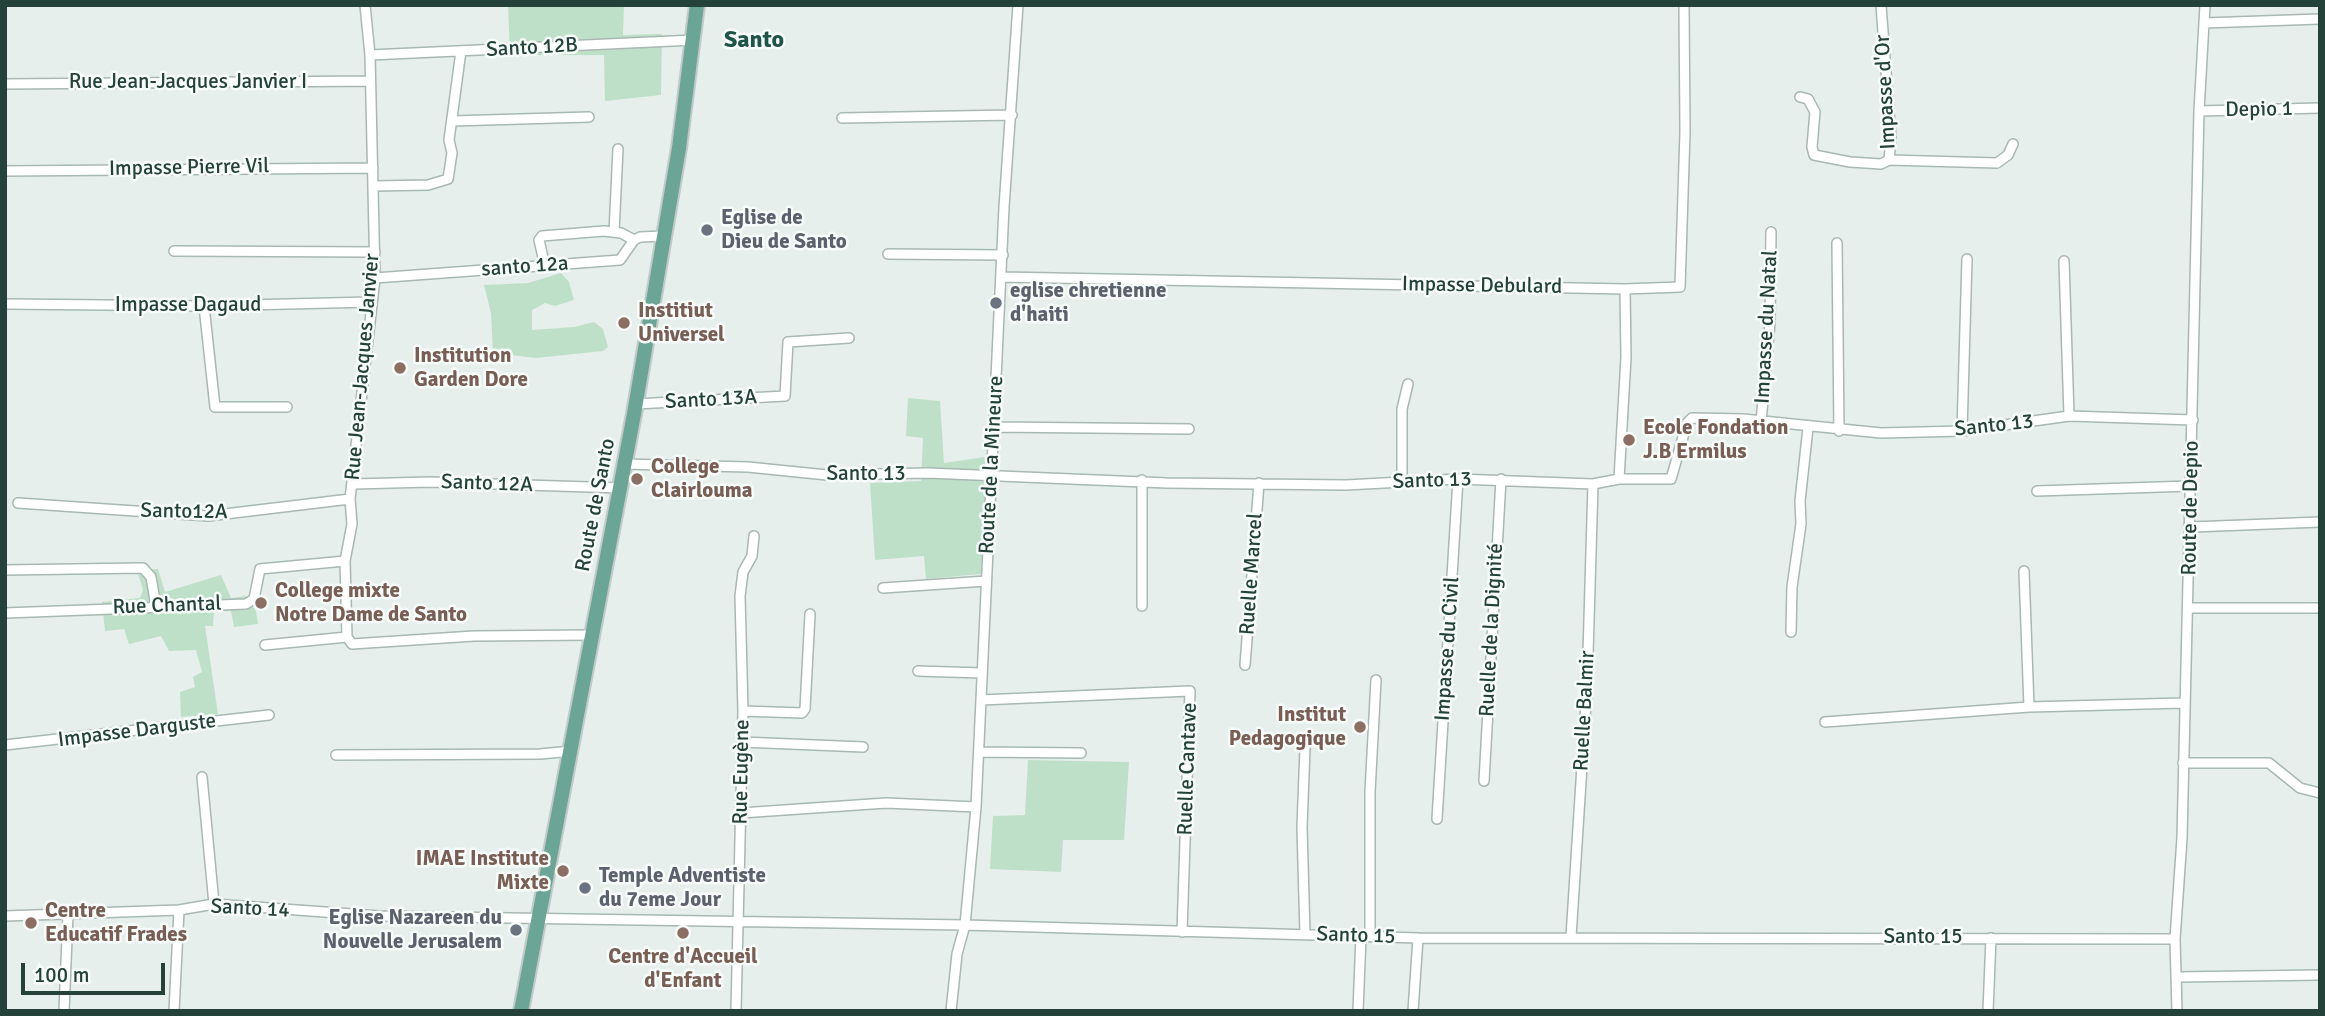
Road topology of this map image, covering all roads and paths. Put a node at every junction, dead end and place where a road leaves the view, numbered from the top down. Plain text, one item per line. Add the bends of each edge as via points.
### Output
1 (365, 5) edge
2 (697, 5) edge
3 (1018, 5) edge
4 (1684, 5) edge
5 (1881, 5) edge
6 (2205, 5) edge
7 (2320, 19) edge
8 (2204, 23) junction
9 (694, 40) junction
10 (461, 51) junction
11 (370, 55) junction
12 (370, 81) junction
13 (5, 84) edge
14 (1800, 97) dead end
15 (2320, 108) edge
16 (2199, 111) junction
17 (1012, 116) junction
18 (589, 117) dead end
19 (842, 118) dead end
20 (452, 121) junction
21 (2014, 144) dead end
22 (618, 149) dead end
23 (1889, 160) junction
24 (373, 168) junction
25 (5, 171) edge
26 (373, 186) junction
27 (614, 232) junction
28 (1771, 232) dead end
29 (663, 236) junction
30 (634, 240) junction
31 (1837, 243) dead end
32 (174, 251) dead end
33 (375, 251) junction
34 (888, 254) dead end
35 (1003, 255) junction
36 (1967, 259) dead end
37 (2064, 261) dead end
38 (545, 266) junction
39 (1002, 277) junction
40 (375, 278) junction
41 (1625, 289) junction
42 (371, 302) junction
43 (5, 304) edge
44 (204, 306) junction
45 (849, 338) dead end
46 (1408, 384) dead end
47 (636, 404) junction
48 (287, 407) dead end
49 (2069, 416) junction
50 (2193, 420) junction
51 (1761, 422) junction
52 (995, 427) junction
53 (1808, 428) junction
54 (1189, 429) dead end
55 (1839, 431) junction
56 (1962, 431) junction
57 (624, 464) junction
58 (992, 475) junction
59 (1458, 479) junction
60 (1501, 479) junction
61 (1142, 480) junction
62 (1619, 480) junction
63 (1402, 482) junction
64 (1259, 483) junction
65 (353, 484) junction
66 (1593, 484) junction
67 (2190, 486) junction
68 (621, 488) junction
69 (2037, 491) dead end
70 (350, 499) junction
71 (18, 503) dead end
72 (2320, 522) edge
73 (2192, 527) junction
74 (754, 536) dead end
75 (345, 561) junction
76 (5, 570) edge
77 (2024, 571) dead end
78 (986, 581) junction
79 (883, 588) dead end
80 (156, 606) junction
81 (1142, 606) dead end
82 (2189, 608) junction
83 (2320, 608) edge
84 (5, 613) edge
85 (810, 614) dead end
86 (1791, 632) dead end
87 (592, 635) junction
88 (347, 637) junction
89 (265, 645) dead end
90 (1245, 665) dead end
91 (918, 671) dead end
92 (982, 673) junction
93 (1376, 680) dead end
94 (981, 700) junction
95 (2183, 703) junction
96 (2029, 707) junction
97 (743, 711) junction
98 (269, 715) dead end
99 (1825, 722) dead end
100 (742, 742) junction
101 (5, 745) edge
102 (863, 747) dead end
103 (1305, 748) dead end
104 (573, 751) junction
105 (979, 752) junction
106 (1081, 753) dead end
107 (336, 755) dead end
108 (2183, 763) junction
109 (202, 777) dead end
110 (1484, 781) dead end
111 (2320, 793) edge
112 (976, 807) junction
113 (741, 813) junction
114 (1437, 818) dead end
115 (214, 904) junction
116 (179, 911) junction
117 (68, 914) junction
118 (5, 916) edge
119 (538, 918) junction
120 (738, 920) junction
121 (965, 925) junction
122 (1182, 932) junction
123 (1305, 934) junction
124 (1366, 936) junction
125 (1572, 937) junction
126 (1418, 938) junction
127 (1991, 938) junction
128 (2175, 939) junction
129 (2320, 975) edge
130 (2176, 977) junction
131 (64, 1011) edge
132 (173, 1011) edge
133 (521, 1011) edge
134 (736, 1011) edge
135 (951, 1011) edge
136 (1358, 1011) edge
137 (1413, 1011) edge
138 (1988, 1011) edge
139 (2176, 1011) edge

1 - 11 street, Rue Jean-Jacques Janvier
2 - 9 main road, Route de Santo
3 - 17 street, Route de la Mineure
4 - 41 street, Impasse Debulard via 1682,283 1676,288
5 - 23 street, Impasse d'Or
6 - 8 street, Route de Depio
7 - 8 street
8 - 16 street, Route de Depio
9 - 10 street, Santo 12B
9 - 29 main road, Route de Santo
10 - 11 street, Santo 12B
10 - 20 street
11 - 12 street, Rue Jean-Jacques Janvier
12 - 13 street, Rue Jean-Jacques Janvier I
12 - 24 street, Rue Jean-Jacques Janvier
14 - 23 street, Impasse d'Or via 1808,99 1815,112 1814,155 1881,164
15 - 16 street, Depio 1
16 - 50 street, Route de Depio
17 - 19 street
17 - 35 street, Route de la Mineure
18 - 20 street
20 - 26 street via 448,179 428,185
21 - 23 street via 1997,163
22 - 27 street
24 - 25 street, Impasse Pierre Vil
24 - 26 street, Rue Jean-Jacques Janvier
26 - 33 street, Rue Jean-Jacques Janvier
27 - 30 street
27 - 38 street via 542,236
28 - 51 street, Impasse du Natal via 1770,321
29 - 30 street
29 - 47 main road, Route de Santo
30 - 38 street, santo 12a via 620,260
31 - 55 street
32 - 33 street
33 - 40 street, Rue Jean-Jacques Janvier
34 - 35 street
35 - 39 street, Route de la Mineure
36 - 56 street
37 - 49 street
38 - 40 street, santo 12a
39 - 41 street, Impasse Debulard
39 - 52 street, Route de la Mineure
40 - 42 street, Rue Jean-Jacques Janvier
41 - 62 street
42 - 44 street, Impasse Dagaud
42 - 65 street, Rue Jean-Jacques Janvier
43 - 44 street, Impasse Dagaud
44 - 48 street via 215,407
45 - 47 street, Santo 13A via 788,342 785,396
46 - 63 street via 1402,409
47 - 57 main road, Route de Santo
49 - 50 street, Santo 13
49 - 56 street, Santo 13
50 - 67 street, Route de Depio
51 - 53 street, Santo 13
51 - 62 street, Santo 13 via 1689,420 1671,479
52 - 54 street
52 - 58 street, Route de la Mineure
53 - 55 street, Santo 13
53 - 86 street
55 - 56 street, Santo 13
57 - 58 street, Santo 13 via 748,467 827,475
57 - 68 main road, Route de Santo
58 - 61 street, Santo 13
58 - 78 street, Route de la Mineure
59 - 60 street, Santo 13
59 - 63 street, Santo 13
59 - 114 street, Impasse du Civil
60 - 66 street, Santo 13
60 - 110 street, Ruelle de la Dignité
61 - 64 street, Santo 13
61 - 81 street
62 - 66 street, Santo 13
63 - 64 street, Santo 13
64 - 90 street, Ruelle Marcel
65 - 68 street, Santo 12A
65 - 70 street, Rue Jean-Jacques Janvier
66 - 125 street, Ruelle Balmir
67 - 69 street
67 - 73 street, Route de Depio
68 - 87 main road, Route de Santo
70 - 71 street, Santo12A via 208,516
70 - 75 street, Rue Jean-Jacques Janvier via 352,524
72 - 73 street
73 - 82 street, Route de Depio
74 - 97 street, Rue Eugène via 740,596
75 - 80 street, Rue Chantal via 260,569 254,599 246,604
75 - 88 street, Rue Jean-Jacques Janvier
76 - 80 street via 143,568 151,577
77 - 96 street
78 - 79 street
78 - 92 street, Route de la Mineure
80 - 84 street, Rue Chantal
82 - 83 street
82 - 95 street, Route de Depio
85 - 97 street via 805,709 802,713
87 - 88 street via 474,636 352,645
87 - 104 main road, Route de Santo
88 - 89 street
91 - 92 street
92 - 94 street, Route de la Mineure
93 - 124 street
94 - 105 street, Route de la Mineure
94 - 122 street, Ruelle Cantave via 1190,691
95 - 96 street
95 - 108 street, Route de Depio
96 - 99 street
97 - 100 street, Rue Eugène
98 - 101 street, Impasse Darguste
100 - 102 street
100 - 113 street, Rue Eugène
103 - 123 street
104 - 107 street
104 - 119 main road, Route de Santo
105 - 106 street
105 - 112 street, Route de la Mineure
108 - 111 street via 2269,763 2300,788
108 - 128 street, Route de Depio
109 - 115 street
112 - 113 street via 844,804
112 - 121 street, Route de la Mineure
113 - 120 street, Rue Eugène
115 - 116 street, Santo 14
115 - 119 street, Santo 14 via 333,914
116 - 117 street, Santo 14
116 - 132 street
117 - 118 street, Santo 14
117 - 131 street
119 - 120 street, Santo 15
119 - 133 main road, Route de Santo
120 - 121 street, Santo 15
120 - 134 street, Rue Eugène
121 - 122 street, Santo 15
121 - 135 street, Route de la Mineure
122 - 123 street, Santo 15
123 - 124 street, Santo 15
124 - 126 street, Santo 15
124 - 136 street
125 - 126 street, Santo 15
125 - 127 street, Santo 15
126 - 137 street
127 - 128 street, Santo 15
127 - 138 street
128 - 130 street, Route de Depio
129 - 130 street
130 - 139 street, Route de Depio

